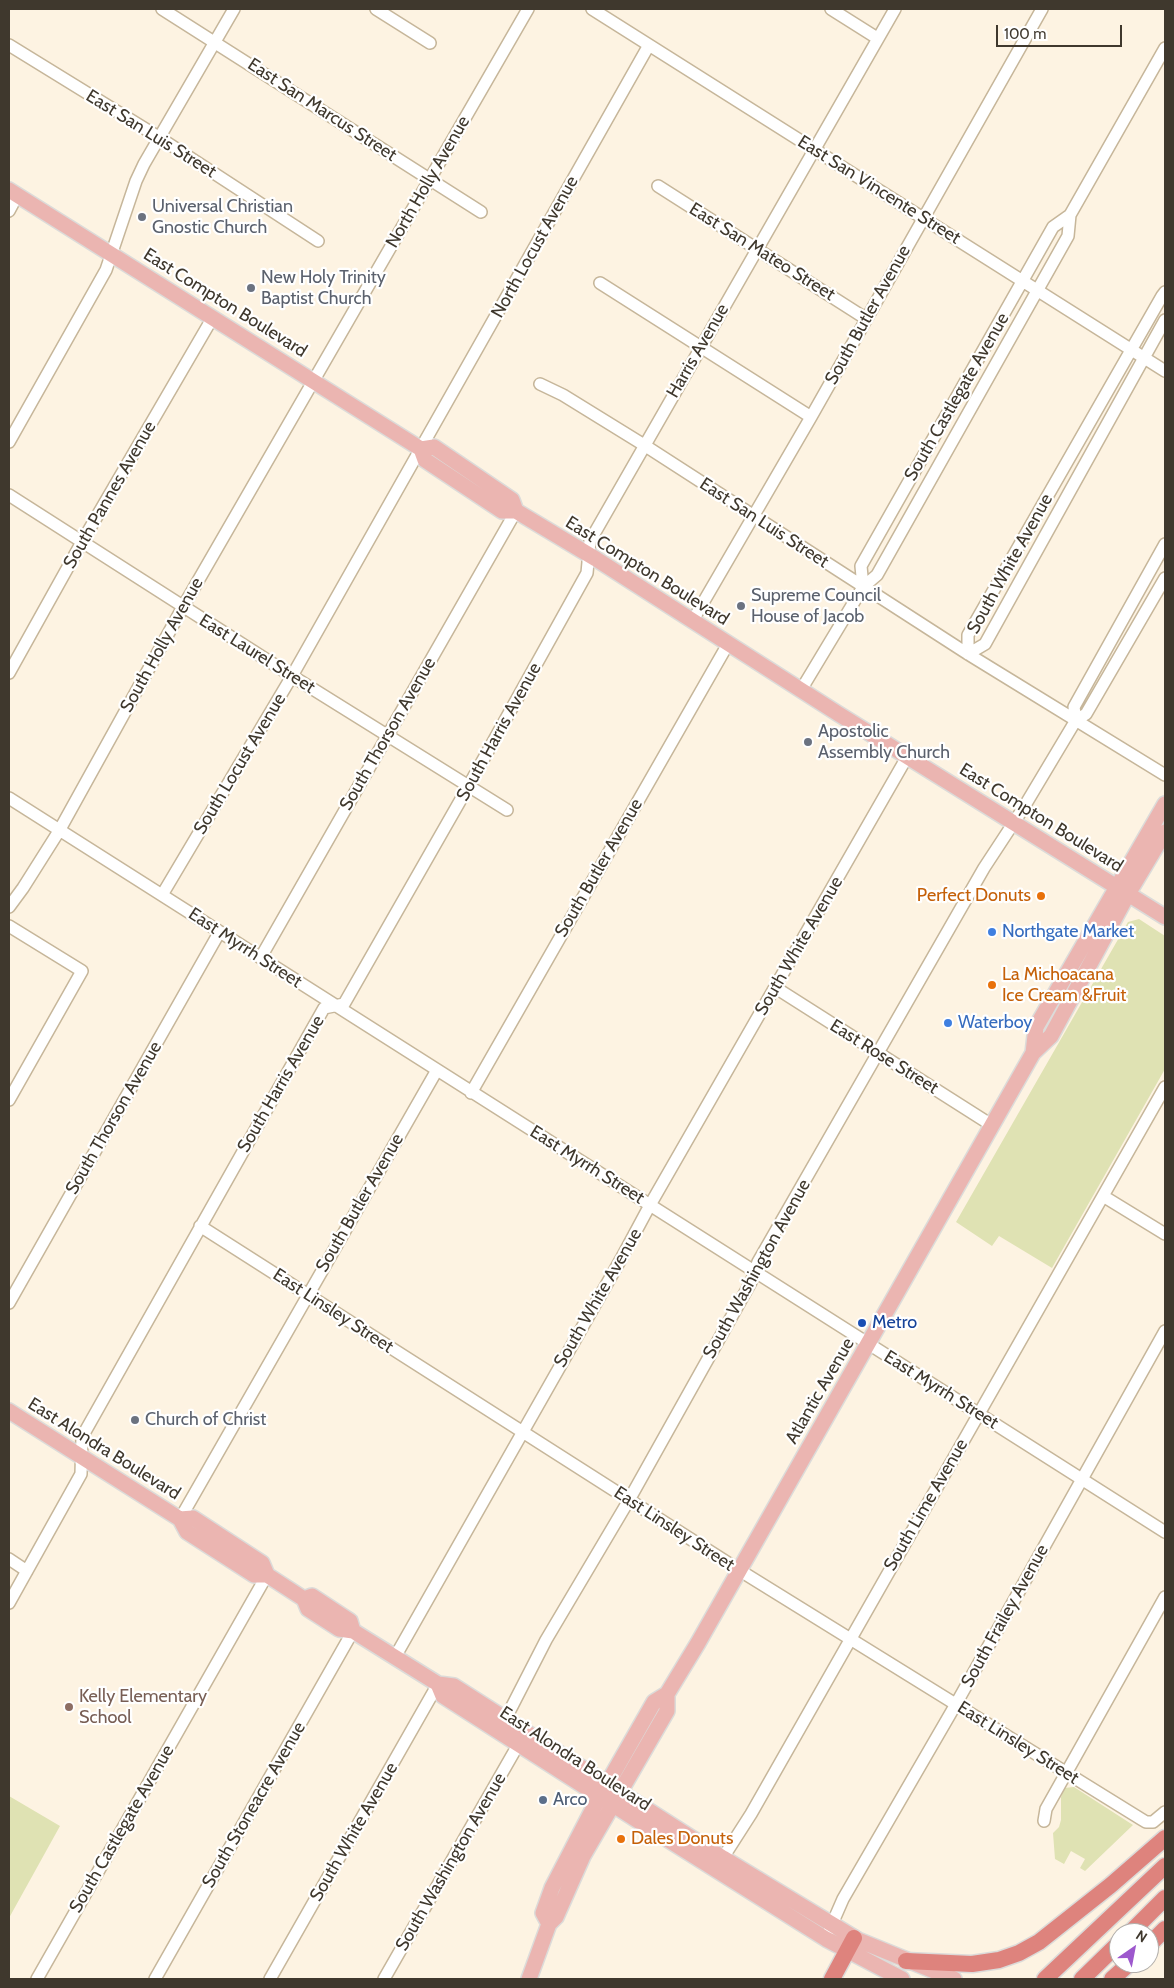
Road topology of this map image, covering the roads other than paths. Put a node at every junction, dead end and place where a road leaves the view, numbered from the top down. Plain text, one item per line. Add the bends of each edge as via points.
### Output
1 (162, 9) edge
2 (234, 9) edge
3 (376, 9) edge
4 (528, 9) edge
5 (592, 9) edge
6 (831, 9) edge
7 (895, 9) edge
8 (1042, 9) edge
9 (877, 38) junction
10 (215, 42) junction
11 (430, 43) dead end
12 (9, 45) edge
13 (649, 45) junction
14 (1165, 48) edge
15 (160, 138) junction
16 (813, 149) junction
17 (430, 179) junction
18 (658, 186) dead end
19 (13, 193) edge
20 (9, 211) edge
21 (481, 212) dead end
22 (1070, 215) junction
23 (923, 218) junction
24 (318, 241) dead end
25 (757, 248) junction
26 (112, 254) junction
27 (1023, 281) junction
28 (600, 283) dead end
29 (1037, 290) junction
30 (1165, 292) edge
31 (213, 317) junction
32 (865, 318) junction
33 (1165, 320) edge
34 (701, 347) junction
35 (1131, 350) junction
36 (1145, 358) junction
37 (1165, 371) edge
38 (313, 381) junction
39 (540, 384) dead end
40 (811, 417) junction
41 (9, 442) edge
42 (644, 445) junction
43 (421, 449) junction
44 (9, 495) edge
45 (516, 511) junction
46 (753, 516) junction
47 (82, 542) junction
48 (1165, 544) edge
49 (588, 555) junction
50 (1165, 578) edge
51 (863, 587) junction
52 (183, 607) junction
53 (693, 620) junction
54 (728, 644) junction
55 (968, 654) junction
56 (9, 673) edge
57 (292, 676) junction
58 (801, 690) junction
59 (1076, 720) junction
60 (387, 736) junction
61 (907, 757) junction
62 (1165, 775) edge
63 (468, 787) junction
64 (9, 798) edge
65 (1165, 804) edge
66 (507, 810) dead end
67 (1013, 823) junction
68 (60, 832) junction
69 (1165, 832) edge
70 (1123, 891) junction
71 (162, 895) junction
72 (9, 907) edge
73 (1165, 917) edge
74 (9, 926) edge
75 (219, 932) junction
76 (261, 957) junction
77 (776, 988) junction
78 (335, 1006) junction
79 (878, 1053) junction
80 (436, 1070) junction
81 (1165, 1087) edge
82 (471, 1092) junction
83 (9, 1100) edge
84 (993, 1126) junction
85 (1103, 1196) junction
86 (650, 1205) junction
87 (200, 1226) junction
88 (1165, 1234) edge
89 (754, 1272) junction
90 (307, 1295) junction
91 (9, 1303) edge
92 (1165, 1331) edge
93 (868, 1344) junction
94 (9, 1411) edge
95 (978, 1414) junction
96 (522, 1432) junction
97 (81, 1456) junction
98 (1082, 1479) junction
99 (629, 1500) junction
100 (180, 1519) junction
101 (1165, 1532) edge
102 (9, 1559) edge
103 (740, 1570) junction
104 (27, 1571) junction
105 (267, 1575) junction
106 (1165, 1597) edge
107 (9, 1603) edge
108 (353, 1631) junction
109 (850, 1639) junction
110 (395, 1657) junction
111 (438, 1684) junction
112 (667, 1694) junction
113 (956, 1704) junction
114 (506, 1718) junction
115 (518, 1744) junction
116 (1066, 1772) junction
117 (604, 1790) junction
118 (617, 1799) junction
119 (1165, 1812) edge
120 (1044, 1820) dead end
121 (1165, 1838) edge
122 (720, 1864) junction
123 (1165, 1866) edge
124 (1165, 1898) edge
125 (843, 1899) junction
126 (817, 1915) junction
127 (1140, 1923) edge
128 (549, 1924) junction
129 (832, 1924) junction
130 (826, 1938) junction
131 (851, 1944) junction
132 (1109, 1953) edge
133 (906, 1961) junction
134 (37, 1979) edge
135 (155, 1979) edge
136 (270, 1979) edge
137 (384, 1979) edge
138 (529, 1979) edge
139 (832, 1979) edge
140 (902, 1979) edge
141 (954, 1979) edge
142 (1045, 1979) edge
143 (1082, 1979) edge

1 - 10 street, East San Marcus Street
2 - 10 street
3 - 11 street
4 - 17 street, North Holly Avenue
5 - 13 street, East San Vincente Street
6 - 9 street
7 - 9 street
8 - 23 street, South Butler Avenue
9 - 16 street
10 - 15 street
10 - 17 street, East San Marcus Street
12 - 15 street, East San Luis Street
13 - 16 street, East San Vincente Street
13 - 43 street, North Locust Avenue
14 - 22 street, South Castlegate Avenue
15 - 24 street, East San Luis Street
15 - 26 street via 136,181
16 - 23 street, East San Vincente Street
16 - 25 street, Harris Avenue
17 - 21 street, East San Marcus Street
17 - 38 street, North Holly Avenue
18 - 25 street, East San Mateo Street
19 - 20 street
19 - 26 main road, East Compton Boulevard
22 - 27 street, South Castlegate Avenue via 1053,227
22 - 29 street, South Castlegate Avenue via 1068,236
23 - 27 street, East San Vincente Street
23 - 32 street, South Butler Avenue
25 - 32 street, East San Mateo Street
25 - 34 street, Harris Avenue
26 - 31 main road, East Compton Boulevard
26 - 41 street via 97,287
27 - 29 street, East San Vincente Street
27 - 51 street, South Castlegate Avenue via 861,566
28 - 34 street
29 - 35 street, East San Vincente Street
29 - 51 street, South Castlegate Avenue via 877,576
30 - 35 street, South White Avenue
31 - 38 main road, East Compton Boulevard
31 - 47 street, South Pannes Avenue
32 - 40 street, South Butler Avenue
33 - 36 street, South White Avenue
34 - 40 street
34 - 42 street, Harris Avenue
35 - 36 street, East San Vincente Street
35 - 55 street, South White Avenue via 968,635
36 - 37 street, East San Vincente Street
36 - 55 street, South White Avenue via 985,644
38 - 43 main road, East Compton Boulevard
38 - 52 street, South Holly Avenue
39 - 42 street, East San Luis Street
40 - 46 street, South Butler Avenue
42 - 46 street, East San Luis Street
42 - 49 street, Harris Avenue via 590,541
43 - 45 main road, East Compton Boulevard via 434,447 512,500
43 - 57 street, South Locust Avenue
44 - 47 street, East Laurel Street
45 - 49 main road, East Compton Boulevard
45 - 60 street, South Thorson Avenue
46 - 51 street, East San Luis Street
46 - 53 street, South Butler Avenue
47 - 52 street, East Laurel Street
47 - 56 street, South Pannes Avenue
48 - 59 street via 1074,707
49 - 53 main road, East Compton Boulevard
49 - 63 street, South Harris Avenue via 587,573
50 - 59 street via 1086,714
51 - 55 street, East San Luis Street
51 - 58 street, South Castlegate Avenue
52 - 57 street, East Laurel Street
52 - 68 street, South Holly Avenue
53 - 54 main road, East Compton Boulevard
54 - 58 main road, East Compton Boulevard
54 - 82 street, South Butler Avenue
55 - 59 street, East San Luis Street
57 - 60 street, East Laurel Street
57 - 71 street, South Locust Avenue
58 - 61 main road, East Compton Boulevard
59 - 62 street, East San Luis Street
59 - 67 street, South Washington Avenue
60 - 63 street, East Laurel Street
60 - 76 street, South Thorson Avenue
61 - 67 main road, East Compton Boulevard
61 - 77 street, South White Avenue
63 - 66 street, East Laurel Street
63 - 78 street, South Harris Avenue via 344,1004
64 - 68 street, East Myrrh Street
65 - 70 main road, Atlantic Avenue
67 - 70 main road, East Compton Boulevard
67 - 79 street, South Washington Avenue
68 - 71 street, East Myrrh Street
68 - 72 street, South Holly Avenue
69 - 70 main road, Atlantic Avenue
70 - 73 main road, East Compton Boulevard
70 - 84 main road, Atlantic Avenue via 1036,1027 1033,1053
71 - 75 street, East Myrrh Street
74 - 83 street via 82,971
75 - 76 street, East Myrrh Street
75 - 91 street, South Thorson Avenue
76 - 78 street, East Myrrh Street
77 - 79 street, East Rose Street
77 - 86 street, South White Avenue
78 - 80 street, East Myrrh Street
78 - 87 street, South Harris Avenue via 324,1008
79 - 84 street, East Rose Street
79 - 89 street, South Washington Avenue
80 - 82 street, East Myrrh Street
80 - 90 street, South Butler Avenue
81 - 85 street, South Lime Avenue
82 - 86 street, East Myrrh Street
84 - 93 main road, Atlantic Avenue
85 - 88 street
85 - 95 street, South Lime Avenue
86 - 89 street, East Myrrh Street
86 - 96 street, South White Avenue
87 - 90 street, East Linsley Street
87 - 97 street, South Harris Avenue via 82,1437
89 - 93 street, East Myrrh Street
89 - 99 street, South Washington Avenue
90 - 96 street, East Linsley Street
90 - 100 street, South Butler Avenue
92 - 98 street, South Frailey Avenue
93 - 95 street, East Myrrh Street
93 - 103 main road, Atlantic Avenue
94 - 97 main road, East Alondra Boulevard
95 - 98 street, East Myrrh Street
95 - 109 street, South Lime Avenue
96 - 99 street, East Linsley Street
96 - 110 street, South White Avenue
97 - 100 main road, East Alondra Boulevard
97 - 104 street, South Harris Avenue via 81,1474
98 - 101 street, East Myrrh Street
98 - 113 street, South Frailey Avenue
99 - 103 street, East Linsley Street
99 - 114 street, South Washington Avenue via 546,1640
100 - 105 main road, East Alondra Boulevard via 194,1518 262,1563
102 - 104 street
103 - 109 street, East Linsley Street
103 - 112 main road, Atlantic Avenue
104 - 107 street, South Harris Avenue
105 - 108 main road, East Alondra Boulevard via 304,1599 308,1609 339,1629
105 - 134 street, South Castlegate Avenue
106 - 116 street
108 - 110 main road, East Alondra Boulevard
108 - 135 street, South Stoneacre Avenue
109 - 113 street, East Linsley Street
109 - 122 street, South Lime Avenue
110 - 111 main road, East Alondra Boulevard
111 - 114 main road, East Alondra Boulevard via 454,1686
111 - 115 main road, East Alondra Boulevard via 444,1696
111 - 136 street, South White Avenue
112 - 117 main road, Atlantic Avenue via 654,1702
112 - 118 main road, Atlantic Avenue via 667,1711
113 - 116 street, East Linsley Street
113 - 125 street, South Frailey Avenue
114 - 117 main road, East Alondra Boulevard
115 - 117 main road, East Alondra Boulevard
115 - 137 street, South Washington Avenue
116 - 119 street, East Linsley Street via 1146,1822 1153,1822
116 - 120 street via 1046,1808
117 - 118 main road, East Alondra Boulevard
117 - 128 main road, Atlantic Avenue via 552,1888 543,1913
118 - 122 main road, East Alondra Boulevard
118 - 128 main road, Atlantic Avenue via 584,1856 556,1917
121 - 133 highway via 1112,1885 1039,1942 1019,1953 972,1964
122 - 126 main road, East Alondra Boulevard
122 - 130 main road, East Alondra Boulevard
123 - 142 highway
124 - 127 highway
125 - 126 street, South Frailey Avenue
125 - 129 street, South Frailey Avenue
126 - 129 main road, East Alondra Boulevard
128 - 138 main road, Atlantic Avenue
129 - 130 street, South Frailey Avenue
129 - 131 main road, East Alondra Boulevard
130 - 131 main road, East Alondra Boulevard
131 - 133 main road
131 - 139 highway
131 - 140 main road
132 - 143 highway
133 - 141 main road

